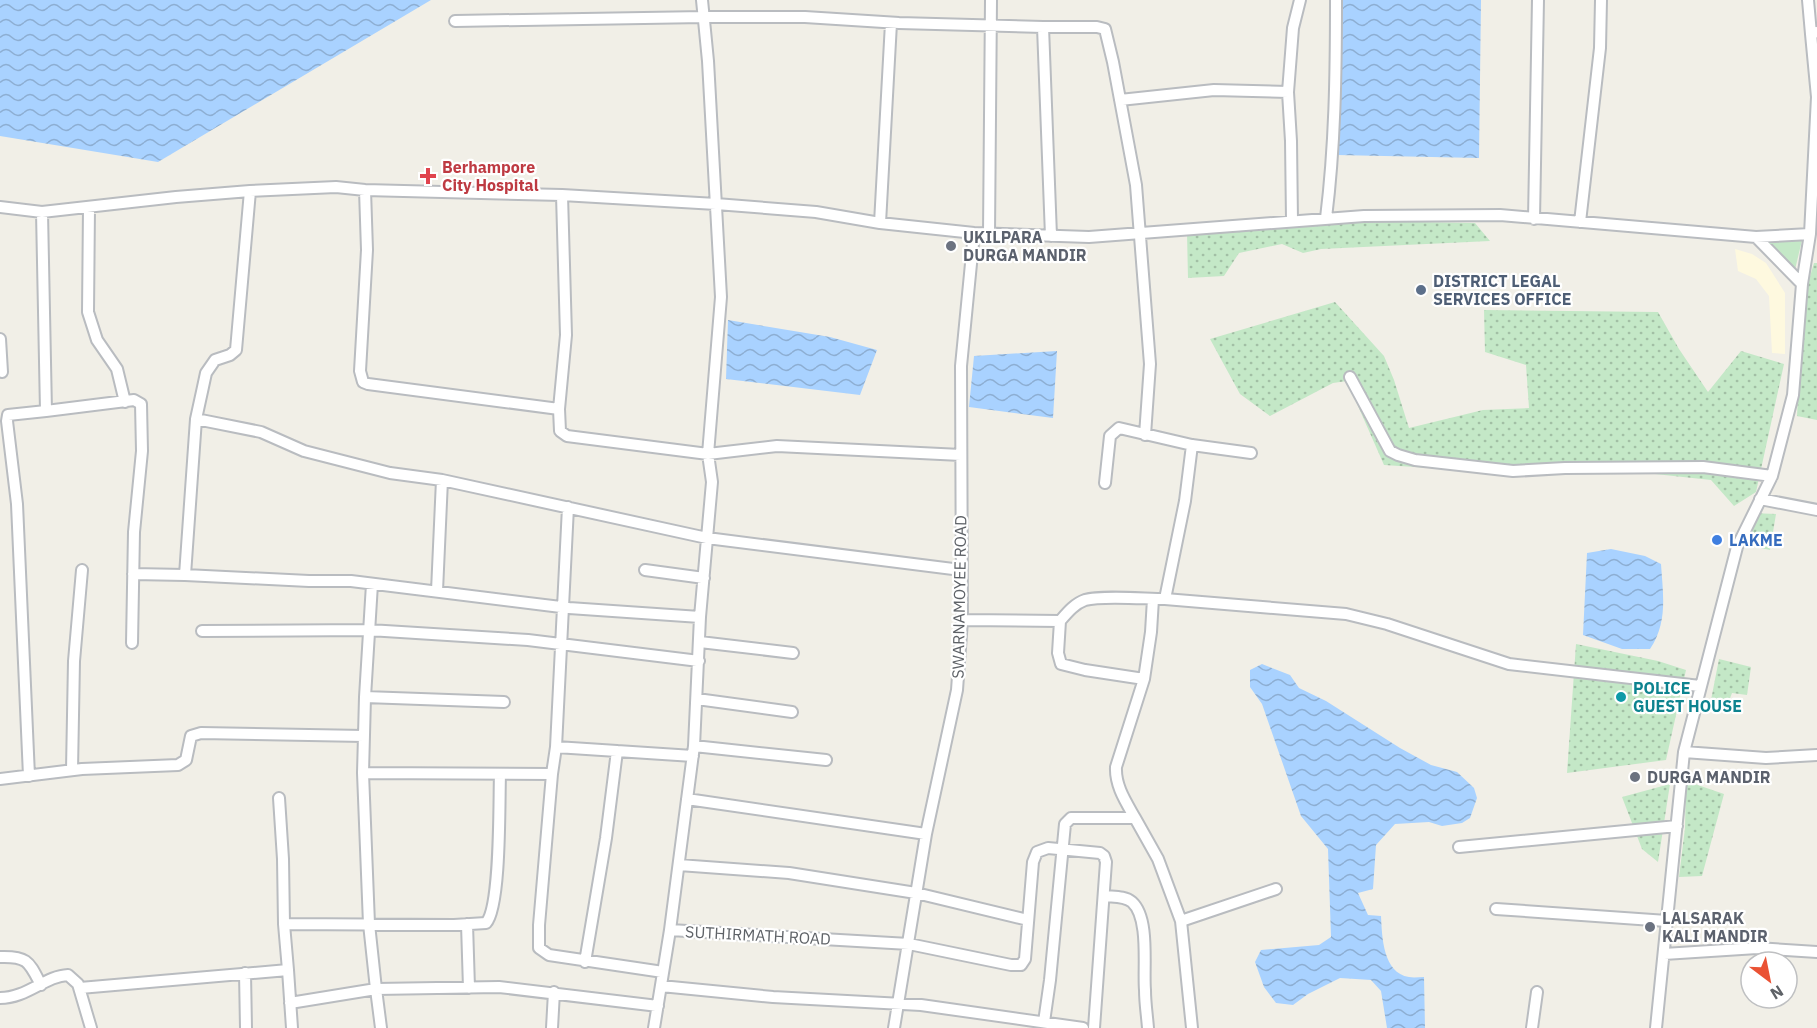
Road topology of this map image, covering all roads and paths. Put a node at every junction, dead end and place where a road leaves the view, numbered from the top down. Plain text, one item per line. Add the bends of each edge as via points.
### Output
1 (702, 0) edge
2 (991, 0) edge
3 (1300, 0) edge
4 (1336, 0) edge
5 (1538, 0) edge
6 (1601, 0) edge
7 (1812, 8) edge
8 (704, 17) junction
9 (455, 21) dead end
10 (891, 23) junction
11 (989, 26) junction
12 (1043, 27) junction
13 (1814, 33) edge
14 (1288, 92) junction
15 (1120, 99) junction
16 (365, 190) junction
17 (250, 191) junction
18 (562, 195) junction
19 (716, 204) junction
20 (0, 207) edge
21 (89, 208) junction
22 (42, 212) junction
23 (1326, 218) junction
24 (1534, 219) junction
25 (1292, 221) junction
26 (1580, 222) junction
27 (880, 223) junction
28 (974, 233) junction
29 (989, 233) junction
30 (1139, 233) junction
31 (1810, 234) junction
32 (1051, 236) junction
33 (1756, 237) junction
34 (1812, 258) edge
35 (1802, 284) junction
36 (0, 339) edge
37 (2, 372) dead end
38 (1350, 377) dead end
39 (125, 402) junction
40 (559, 409) junction
41 (46, 411) junction
42 (196, 418) junction
43 (1145, 435) junction
44 (1192, 446) junction
45 (1251, 453) dead end
46 (708, 454) junction
47 (961, 456) junction
48 (1772, 476) junction
49 (442, 480) junction
50 (1105, 483) dead end
51 (1760, 499) junction
52 (568, 507) junction
53 (1817, 510) edge
54 (707, 538) junction
55 (82, 570) dead end
56 (645, 570) dead end
57 (961, 570) junction
58 (133, 574) junction
59 (185, 574) junction
60 (704, 578) junction
61 (372, 584) junction
62 (437, 591) junction
63 (1153, 599) junction
64 (1165, 599) junction
65 (563, 607) junction
66 (700, 617) junction
67 (962, 620) junction
68 (1060, 621) junction
69 (369, 630) junction
70 (202, 631) dead end
71 (700, 642) junction
72 (132, 643) dead end
73 (561, 644) junction
74 (793, 653) dead end
75 (699, 661) junction
76 (1144, 679) junction
77 (1700, 686) junction
78 (364, 697) junction
79 (697, 699) junction
80 (504, 702) dead end
81 (792, 712) dead end
82 (364, 736) junction
83 (556, 747) junction
84 (617, 751) junction
85 (693, 751) junction
86 (1684, 753) junction
87 (1817, 755) edge
88 (826, 760) dead end
89 (72, 770) junction
90 (363, 772) junction
91 (500, 774) junction
92 (552, 774) junction
93 (29, 776) junction
94 (0, 779) edge
95 (279, 798) dead end
96 (687, 800) junction
97 (1135, 818) junction
98 (1677, 825) junction
99 (926, 834) junction
100 (1459, 847) dead end
101 (1061, 849) junction
102 (680, 865) junction
103 (1276, 889) dead end
104 (916, 893) junction
105 (1105, 896) junction
106 (1496, 909) dead end
107 (1028, 920) junction
108 (1181, 921) junction
109 (1667, 921) junction
110 (284, 924) junction
111 (369, 924) junction
112 (467, 924) junction
113 (670, 930) junction
114 (909, 944) junction
115 (1817, 952) edge
116 (1664, 954) junction
117 (0, 957) edge
118 (585, 962) junction
119 (288, 970) junction
120 (663, 972) junction
121 (245, 973) junction
122 (41, 985) junction
123 (661, 986) junction
124 (80, 988) junction
125 (470, 988) junction
126 (376, 989) junction
127 (554, 992) junction
128 (1537, 992) dead end
129 (0, 998) edge
130 (290, 1003) junction
131 (898, 1005) junction
132 (658, 1006) junction
133 (1044, 1022) junction
134 (91, 1028) edge
135 (246, 1028) edge
136 (292, 1028) edge
137 (381, 1028) edge
138 (552, 1028) edge
139 (654, 1028) edge
140 (894, 1028) edge
141 (1083, 1028) edge
142 (1094, 1028) edge
143 (1148, 1028) edge
144 (1192, 1028) edge
145 (1532, 1028) edge
146 (1656, 1028) edge

1 - 8 street
2 - 11 street
3 - 14 street via 1293,28
4 - 23 street via 1336,93
5 - 24 street
6 - 26 street via 1600,48
7 - 13 street
8 - 9 street
8 - 10 street via 805,17
8 - 19 street
10 - 11 street
10 - 27 street
11 - 12 street
11 - 29 street
12 - 15 street via 1105,29
12 - 32 street
13 - 31 street via 1817,97
14 - 15 street via 1214,90
14 - 25 street
15 - 30 street via 1136,185
16 - 17 street via 336,187
16 - 18 street
16 - 40 street via 367,250 360,371 363,382
17 - 21 street
17 - 42 street via 236,350 215,360 206,373
18 - 19 street
18 - 40 street via 566,335
19 - 27 street via 816,212
19 - 46 street via 721,297
20 - 22 street
21 - 22 street
21 - 39 street via 88,312 97,340 117,369
22 - 41 street
23 - 24 street via 1500,215
23 - 25 street
24 - 26 street
25 - 30 street
26 - 33 street
27 - 28 street
28 - 29 street
28 - 47 street, SWARNAMOYEE ROAD via 961,366
29 - 32 street
30 - 32 street
30 - 43 street via 1150,364
31 - 33 street
31 - 34 street
33 - 35 street
34 - 35 street
35 - 48 street via 1793,395
36 - 37 street
38 - 48 street via 1390,451 1415,460 1513,471 1703,467
39 - 41 street
39 - 58 street via 137,401 142,410
40 - 46 street via 560,431 567,436
41 - 93 street via 8,415 7,421 17,504
42 - 49 street via 261,432 304,451 390,473
42 - 59 street
43 - 44 street
43 - 50 street via 1119,428 1112,432
44 - 45 street
44 - 64 street
46 - 47 street via 777,446
46 - 54 street via 712,482
47 - 57 street, SWARNAMOYEE ROAD
48 - 51 street
49 - 52 street
49 - 62 street
51 - 53 street
51 - 77 street via 1737,547
52 - 54 street
52 - 65 street
54 - 57 street
54 - 60 street
55 - 89 street via 74,661
56 - 60 street
57 - 67 street, SWARNAMOYEE ROAD
58 - 59 street
58 - 72 street
59 - 61 street
60 - 66 street
61 - 62 street
61 - 69 street
62 - 65 street
63 - 64 street
63 - 68 street via 1084,601
63 - 76 street
64 - 77 street via 1346,614 1509,664
65 - 66 street
65 - 73 street
66 - 71 street
67 - 68 street
67 - 99 street, SWARNAMOYEE ROAD via 957,690
68 - 76 street via 1061,664
69 - 70 street
69 - 73 street
69 - 78 street
71 - 74 street
71 - 75 street
73 - 75 street
73 - 83 street
75 - 79 street
76 - 97 street via 1116,767 1121,792
77 - 86 street
78 - 80 street
78 - 82 street
79 - 81 street
79 - 85 street
82 - 89 street via 201,733 191,736 186,760 178,765
82 - 90 street
83 - 84 street
83 - 92 street
84 - 85 street
84 - 118 street
85 - 88 street
85 - 96 street
86 - 87 street via 1766,758
86 - 98 street
89 - 93 street
90 - 91 street
90 - 111 street
91 - 92 street
91 - 112 street via 491,918 486,923
92 - 118 street via 538,943 542,952 549,955
93 - 94 street
95 - 110 street
96 - 99 street
96 - 102 street
97 - 101 street via 1071,818 1065,824
97 - 108 street via 1158,859
98 - 100 street
98 - 109 street
99 - 104 street, SWARNAMOYEE ROAD
101 - 105 street via 1104,856
101 - 107 street via 1045,848 1035,855
101 - 133 street
102 - 104 street via 789,873
102 - 113 street
103 - 108 street
104 - 107 street
104 - 114 street, SWARNAMOYEE ROAD
105 - 142 street
105 - 143 street via 1123,897 1138,911 1143,930
106 - 109 street
107 - 114 street, SUTHIRMATH ROAD via 1025,959 1017,966
108 - 144 street
109 - 116 street
110 - 111 street
110 - 119 street
111 - 112 street
111 - 126 street
112 - 125 street
113 - 114 street, SUTHIRMATH ROAD
113 - 120 street, SUTHIRMATH ROAD
114 - 131 street, SWARNAMOYEE ROAD
115 - 116 street via 1757,948
116 - 146 street
117 - 122 street via 27,961
118 - 120 street
119 - 121 street
119 - 130 street
120 - 123 street, SUTHIRMATH ROAD
121 - 124 street
121 - 135 street
122 - 124 street via 68,975
122 - 129 street
123 - 131 street
123 - 132 street, SUTHIRMATH ROAD
124 - 134 street
125 - 126 street
125 - 127 street
126 - 130 street
126 - 137 street
127 - 132 street
127 - 138 street
128 - 145 street
130 - 136 street
131 - 133 street
131 - 140 street, SWARNAMOYEE ROAD
132 - 139 street, SUTHIRMATH ROAD
133 - 141 street

